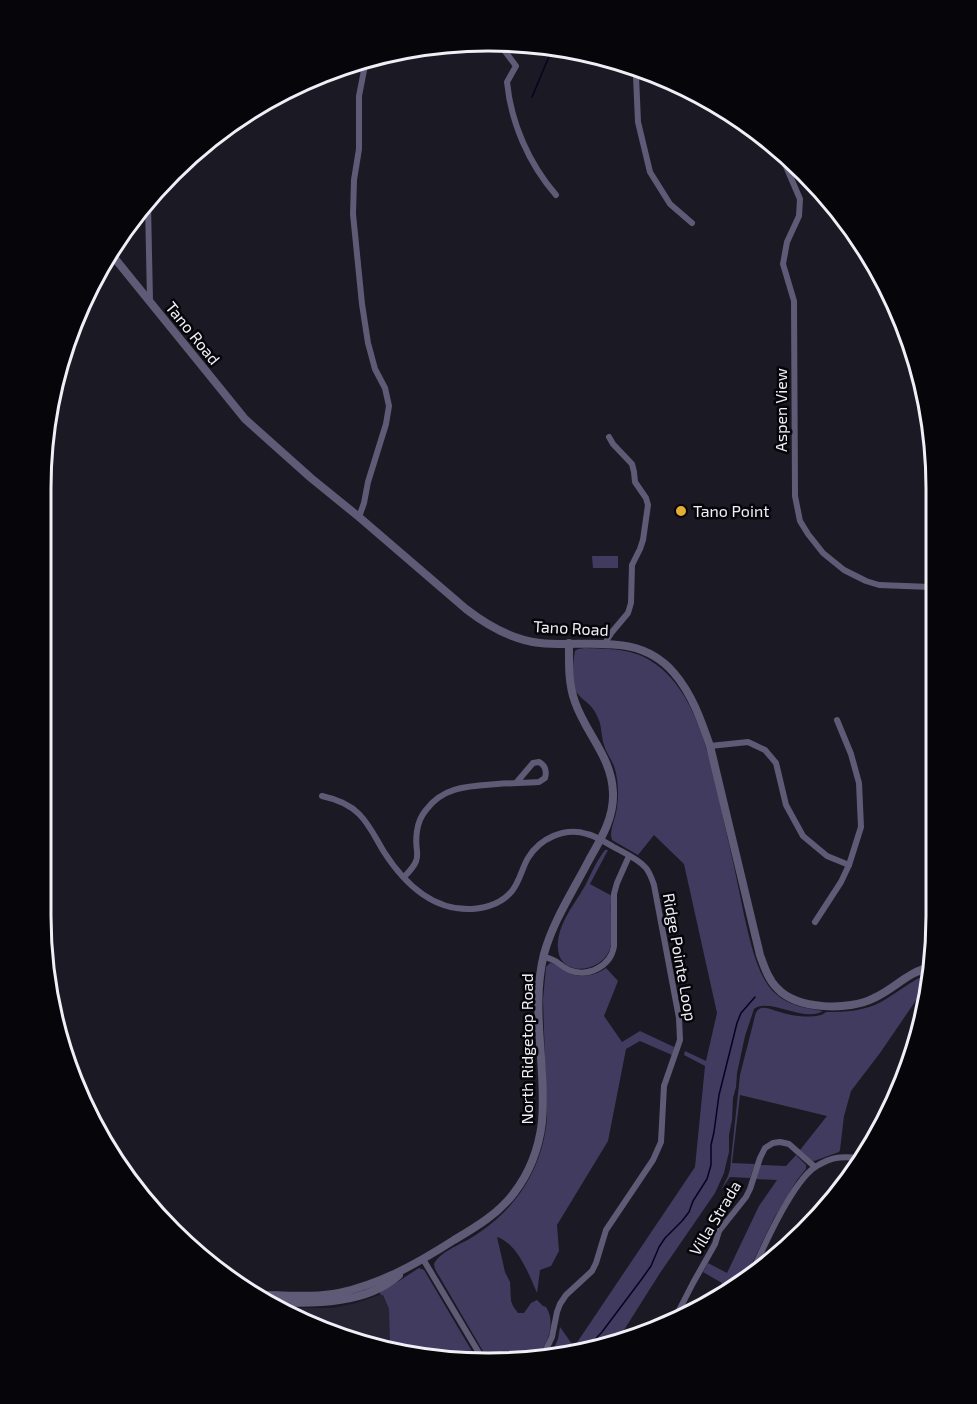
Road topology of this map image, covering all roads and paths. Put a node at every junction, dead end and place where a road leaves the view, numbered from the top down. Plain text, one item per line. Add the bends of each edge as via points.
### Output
1 (504, 52) edge
2 (364, 69) edge
3 (636, 77) edge
4 (787, 169) edge
5 (556, 195) dead end
6 (148, 214) edge
7 (692, 223) dead end
8 (116, 260) edge
9 (150, 301) junction
10 (609, 437) dead end
11 (359, 516) junction
12 (800, 521) junction
13 (792, 524) dead end
14 (926, 587) edge
15 (570, 643) junction
16 (605, 643) junction
17 (837, 720) dead end
18 (710, 746) junction
19 (516, 783) junction
20 (322, 796) dead end
21 (600, 840) junction
22 (630, 856) junction
23 (849, 865) junction
24 (404, 877) junction
25 (814, 922) dead end
26 (544, 957) junction
27 (922, 969) edge
28 (853, 1158) edge
29 (815, 1167) junction
30 (423, 1259) junction
31 (757, 1261) edge
32 (402, 1271) junction
33 (272, 1295) edge
34 (285, 1302) edge
35 (680, 1309) edge
36 (547, 1349) edge
37 (479, 1353) edge

1 - 5 street via 516,66 507,82 514,119 534,163
2 - 11 street via 359,96 353,214 368,344 389,406
3 - 7 street via 638,122 650,172 670,204
4 - 12 street, Aspen View via 800,199 799,216 783,264 794,302 795,496
6 - 9 street
8 - 9 street, Tano Road
9 - 11 street, Tano Road via 245,419
10 - 16 street via 632,464 635,482 648,506 643,540 632,565 632,603
11 - 15 street, Tano Road via 481,620 530,641
12 - 13 street
12 - 14 street, Aspen View via 823,553 853,575 879,585
15 - 16 street, Tano Road
15 - 21 street, North Ridgetop Road via 573,695 612,780 611,813
16 - 18 street, Tano Road via 644,651 669,668 686,689
17 - 23 street via 859,783 861,827
18 - 23 street via 748,742 765,750 776,763 786,805 803,836 827,856
18 - 27 street, Tano Road via 760,955 774,986 790,999 810,1004 856,1005
19 - 19 street via 542,781 546,775 544,766 533,763
19 - 24 street via 467,786 438,797 421,818 416,834 417,861
20 - 24 street, Ridge Pointe Loop via 343,803 360,815
21 - 22 street, Ridge Pointe Loop
21 - 24 street, Ridge Pointe Loop via 576,832 543,841 529,857 512,891 483,908 456,909 437,903
21 - 26 street, North Ridgetop Road via 556,922
22 - 26 street via 615,889 614,946 608,961 596,969 578,972
22 - 36 street, Ridge Pointe Loop via 647,870 654,885 680,1040 664,1086 662,1142 606,1230 592,1271 562,1299
23 - 25 street
26 - 30 street, North Ridgetop Road via 539,994 542,1120 530,1166 500,1209
28 - 29 street via 836,1158
29 - 31 street via 787,1202
29 - 35 street, Villa Strada via 789,1144 773,1143 765,1148 746,1197 720,1231
30 - 32 street, North Ridgetop Road
30 - 37 street
32 - 33 street, North Ridgetop Road via 337,1293
32 - 34 street, North Ridgetop Road via 380,1287 347,1298 319,1303

